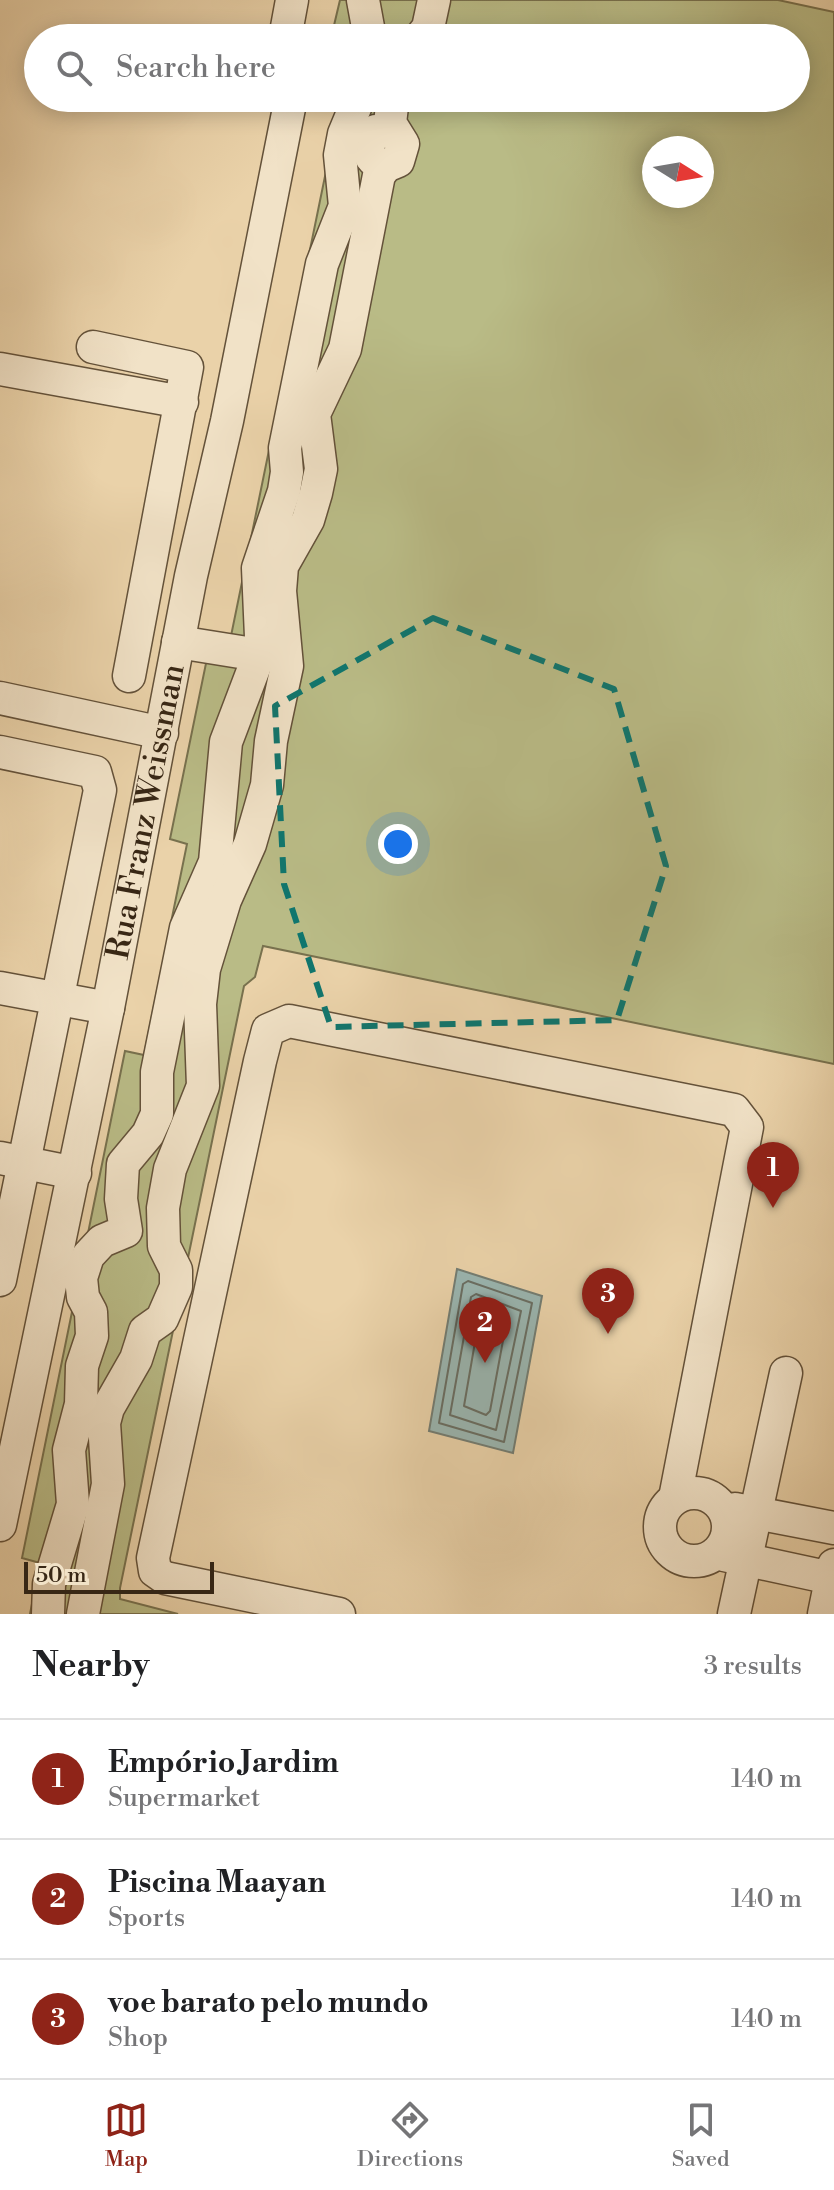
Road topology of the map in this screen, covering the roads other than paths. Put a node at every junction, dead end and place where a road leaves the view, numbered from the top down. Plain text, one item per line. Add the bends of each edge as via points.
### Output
1 (292, 0) edge
2 (310, 0) edge
3 (363, 0) edge
4 (434, 0) edge
5 (288, 24) edge
6 (306, 24) edge
7 (367, 24) edge
8 (429, 24) edge
9 (270, 112) edge
10 (288, 112) edge
11 (353, 112) edge
12 (391, 112) edge
13 (93, 347) dead end
14 (0, 369) edge
15 (182, 402) junction
16 (178, 642) junction
17 (259, 655) junction
18 (129, 676) dead end
19 (0, 698) edge
20 (153, 731) junction
21 (0, 752) edge
22 (0, 988) edge
23 (58, 999) junction
24 (108, 1008) junction
25 (50, 1039) junction
26 (100, 1049) junction
27 (32, 1126) junction
28 (82, 1136) junction
29 (12, 1160) edge
30 (75, 1173) junction
31 (126, 1231) junction
32 (164, 1246) junction
33 (0, 1280) edge
34 (91, 1312) junction
35 (145, 1331) junction
36 (786, 1373) dead end
37 (7, 1456) edge
38 (675, 1498) junction
39 (739, 1510) junction
40 (0, 1525) edge
41 (834, 1528) edge
42 (731, 1557) junction
43 (833, 1571) edge
44 (48, 1614) edge
45 (83, 1614) edge
46 (339, 1614) edge
47 (734, 1614) edge
48 (824, 1614) edge

1 - 5 street
2 - 6 street
3 - 7 street
4 - 8 street
9 - 20 street
10 - 16 street, Rua Franz Weissman
11 - 17 street via 340,155 345,206 322,264 285,448 284,491 258,568
12 - 32 street via 394,132 376,131 368,140 368,155 386,166 379,175 345,349 314,414 321,469 316,493 308,520 282,566 287,666 283,695 264,797 204,969 203,1086 170,1169
13 - 15 street via 187,367
14 - 15 street
15 - 18 street
16 - 17 street
16 - 20 street, Rua Franz Weissman
17 - 31 street via 229,726 220,786 220,837 215,862 186,928 157,1072 157,1114 123,1164
19 - 20 street
20 - 24 street, Rua Franz Weissman
21 - 23 street via 85,769 99,777 100,799
22 - 23 street
23 - 24 street
23 - 25 street
24 - 26 street, Rua Franz Weissman
25 - 26 street
25 - 27 street
26 - 28 street, Rua Franz Weissman
27 - 28 street
27 - 29 street
28 - 30 street, Rua Franz Weissman
29 - 30 street
29 - 33 street
30 - 37 street, Rua Franz Weissman
31 - 32 street via 149,1234
31 - 34 street via 102,1241 88,1256 81,1278
32 - 35 street via 176,1270 176,1287 162,1319
34 - 35 street via 119,1332
34 - 44 street via 92,1336 69,1450 73,1504 49,1584
35 - 45 street via 104,1423 108,1484
36 - 39 street
37 - 40 street, Rua Franz Weissman
38 - 39 street via 702,1493
38 - 42 street via 660,1521 667,1548 690,1562
38 - 46 street via 747,1127 734,1110 289,1021 278,1023 268,1030 260,1061 153,1558 155,1571 165,1578
39 - 41 street
39 - 42 street
42 - 43 street
42 - 47 street
43 - 48 street

